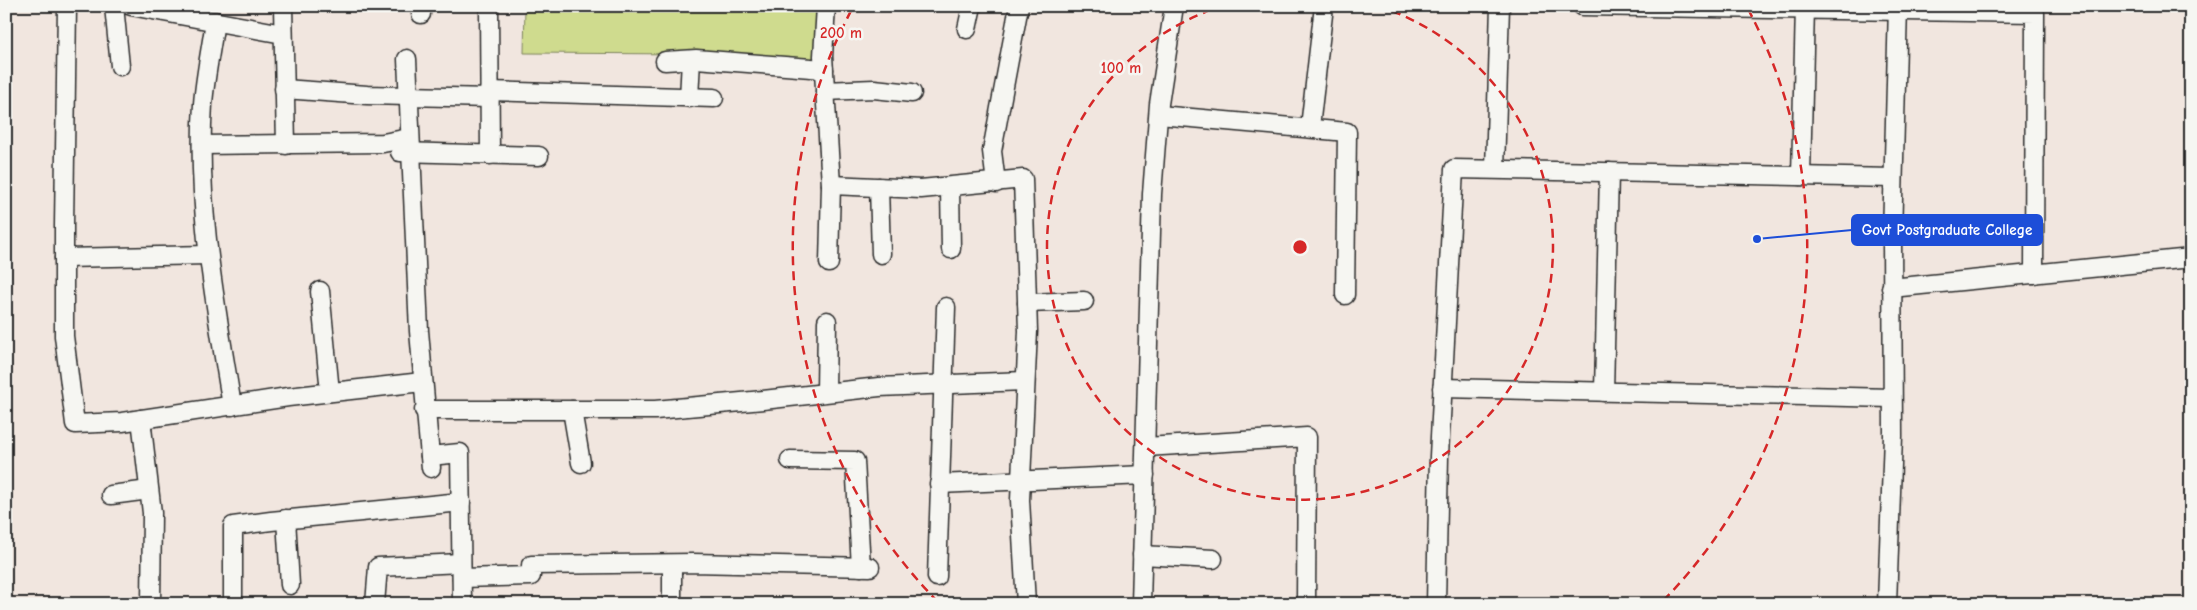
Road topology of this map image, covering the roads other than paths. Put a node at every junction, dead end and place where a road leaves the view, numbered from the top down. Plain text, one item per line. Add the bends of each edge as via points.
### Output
1 (67, 6) edge
2 (114, 6) edge
3 (131, 6) edge
4 (284, 6) edge
5 (489, 6) edge
6 (826, 6) edge
7 (972, 6) edge
8 (1019, 6) edge
9 (1174, 6) edge
10 (1324, 6) edge
11 (1500, 6) edge
12 (1582, 6) edge
13 (1639, 7) edge
14 (1664, 7) edge
15 (1805, 8) edge
16 (1898, 9) edge
17 (215, 22) junction
18 (967, 29) dead end
19 (283, 34) junction
20 (407, 59) dead end
21 (691, 60) junction
22 (666, 61) dead end
23 (120, 66) dead end
24 (824, 69) junction
25 (284, 90) junction
26 (825, 91) junction
27 (912, 93) dead end
28 (489, 94) junction
29 (408, 96) junction
30 (689, 98) junction
31 (714, 98) dead end
32 (1159, 115) junction
33 (1310, 127) junction
34 (202, 145) junction
35 (286, 145) junction
36 (410, 145) junction
37 (390, 152) dead end
38 (490, 155) junction
39 (539, 156) dead end
40 (1495, 170) junction
41 (1609, 172) junction
42 (1801, 176) junction
43 (1893, 178) junction
44 (996, 183) junction
45 (831, 185) junction
46 (879, 187) junction
47 (950, 188) junction
48 (950, 249) dead end
49 (881, 254) dead end
50 (208, 255) junction
51 (64, 258) junction
52 (2191, 258) edge
53 (829, 263) dead end
54 (2034, 274) junction
55 (1891, 288) junction
56 (320, 291) dead end
57 (1345, 295) dead end
58 (1084, 301) dead end
59 (1027, 304) junction
60 (946, 307) dead end
61 (827, 321) dead end
62 (1025, 381) junction
63 (422, 382) junction
64 (943, 385) junction
65 (1442, 388) junction
66 (330, 392) junction
67 (826, 392) junction
68 (1604, 392) junction
69 (1892, 398) junction
70 (232, 406) junction
71 (424, 410) junction
72 (572, 410) junction
73 (141, 419) junction
74 (1146, 447) junction
75 (790, 460) dead end
76 (581, 463) dead end
77 (1145, 475) junction
78 (1021, 481) junction
79 (939, 484) junction
80 (149, 490) junction
81 (111, 495) dead end
82 (460, 502) junction
83 (286, 519) junction
84 (1142, 555) junction
85 (1213, 559) dead end
86 (672, 564) junction
87 (461, 570) junction
88 (937, 577) dead end
89 (290, 585) dead end
90 (151, 604) edge
91 (233, 604) edge
92 (375, 604) edge
93 (462, 604) edge
94 (672, 604) edge
95 (1026, 604) edge
96 (1141, 604) edge
97 (1306, 604) edge
98 (1436, 604) edge
99 (1886, 604) edge

1 - 51 street
2 - 23 street
3 - 17 street
4 - 19 street
5 - 28 street
6 - 24 street
7 - 18 street
8 - 44 street via 992,151
9 - 32 street
10 - 33 street
11 - 40 street
12 - 13 street
13 - 14 street
14 - 15 street
15 - 16 street
15 - 42 street
16 - 43 street
16 - 54 street via 2035,13
17 - 19 street
17 - 34 street via 203,103
19 - 25 street
20 - 29 street
21 - 22 street
21 - 24 street
21 - 30 street
24 - 26 street
25 - 29 street
25 - 35 street
26 - 27 street
26 - 45 street
28 - 29 street
28 - 30 street
28 - 38 street
29 - 36 street
30 - 31 street
32 - 33 street
32 - 74 street via 1152,194
33 - 57 street via 1347,132
34 - 35 street
34 - 50 street
35 - 36 street
36 - 37 street
36 - 38 street
36 - 63 street
38 - 39 street
40 - 41 street
40 - 65 street via 1454,169
41 - 42 street
41 - 68 street
42 - 43 street
43 - 55 street
44 - 47 street
44 - 59 street via 1023,179
45 - 46 street
45 - 53 street
46 - 47 street
46 - 49 street
47 - 48 street
50 - 51 street
50 - 70 street
51 - 73 street via 64,336 75,424
52 - 54 street
54 - 55 street
55 - 69 street
56 - 66 street
58 - 59 street
59 - 62 street
60 - 64 street
61 - 67 street
62 - 64 street
62 - 78 street
63 - 66 street
63 - 71 street
64 - 67 street
64 - 79 street
65 - 68 street
65 - 98 street
66 - 70 street
67 - 72 street via 655,410
68 - 69 street
69 - 99 street
70 - 73 street
71 - 72 street
71 - 82 street via 430,462 460,453
72 - 76 street
73 - 80 street
74 - 77 street
74 - 97 street via 1307,437
75 - 86 street via 855,461 866,567
77 - 78 street
77 - 84 street
78 - 79 street
78 - 95 street
79 - 88 street
80 - 81 street
80 - 90 street via 152,514
82 - 83 street
82 - 87 street
83 - 89 street
83 - 91 street via 233,526
84 - 85 street
84 - 96 street
86 - 87 street via 531,565 531,576
86 - 94 street
87 - 92 street via 378,567
87 - 93 street

